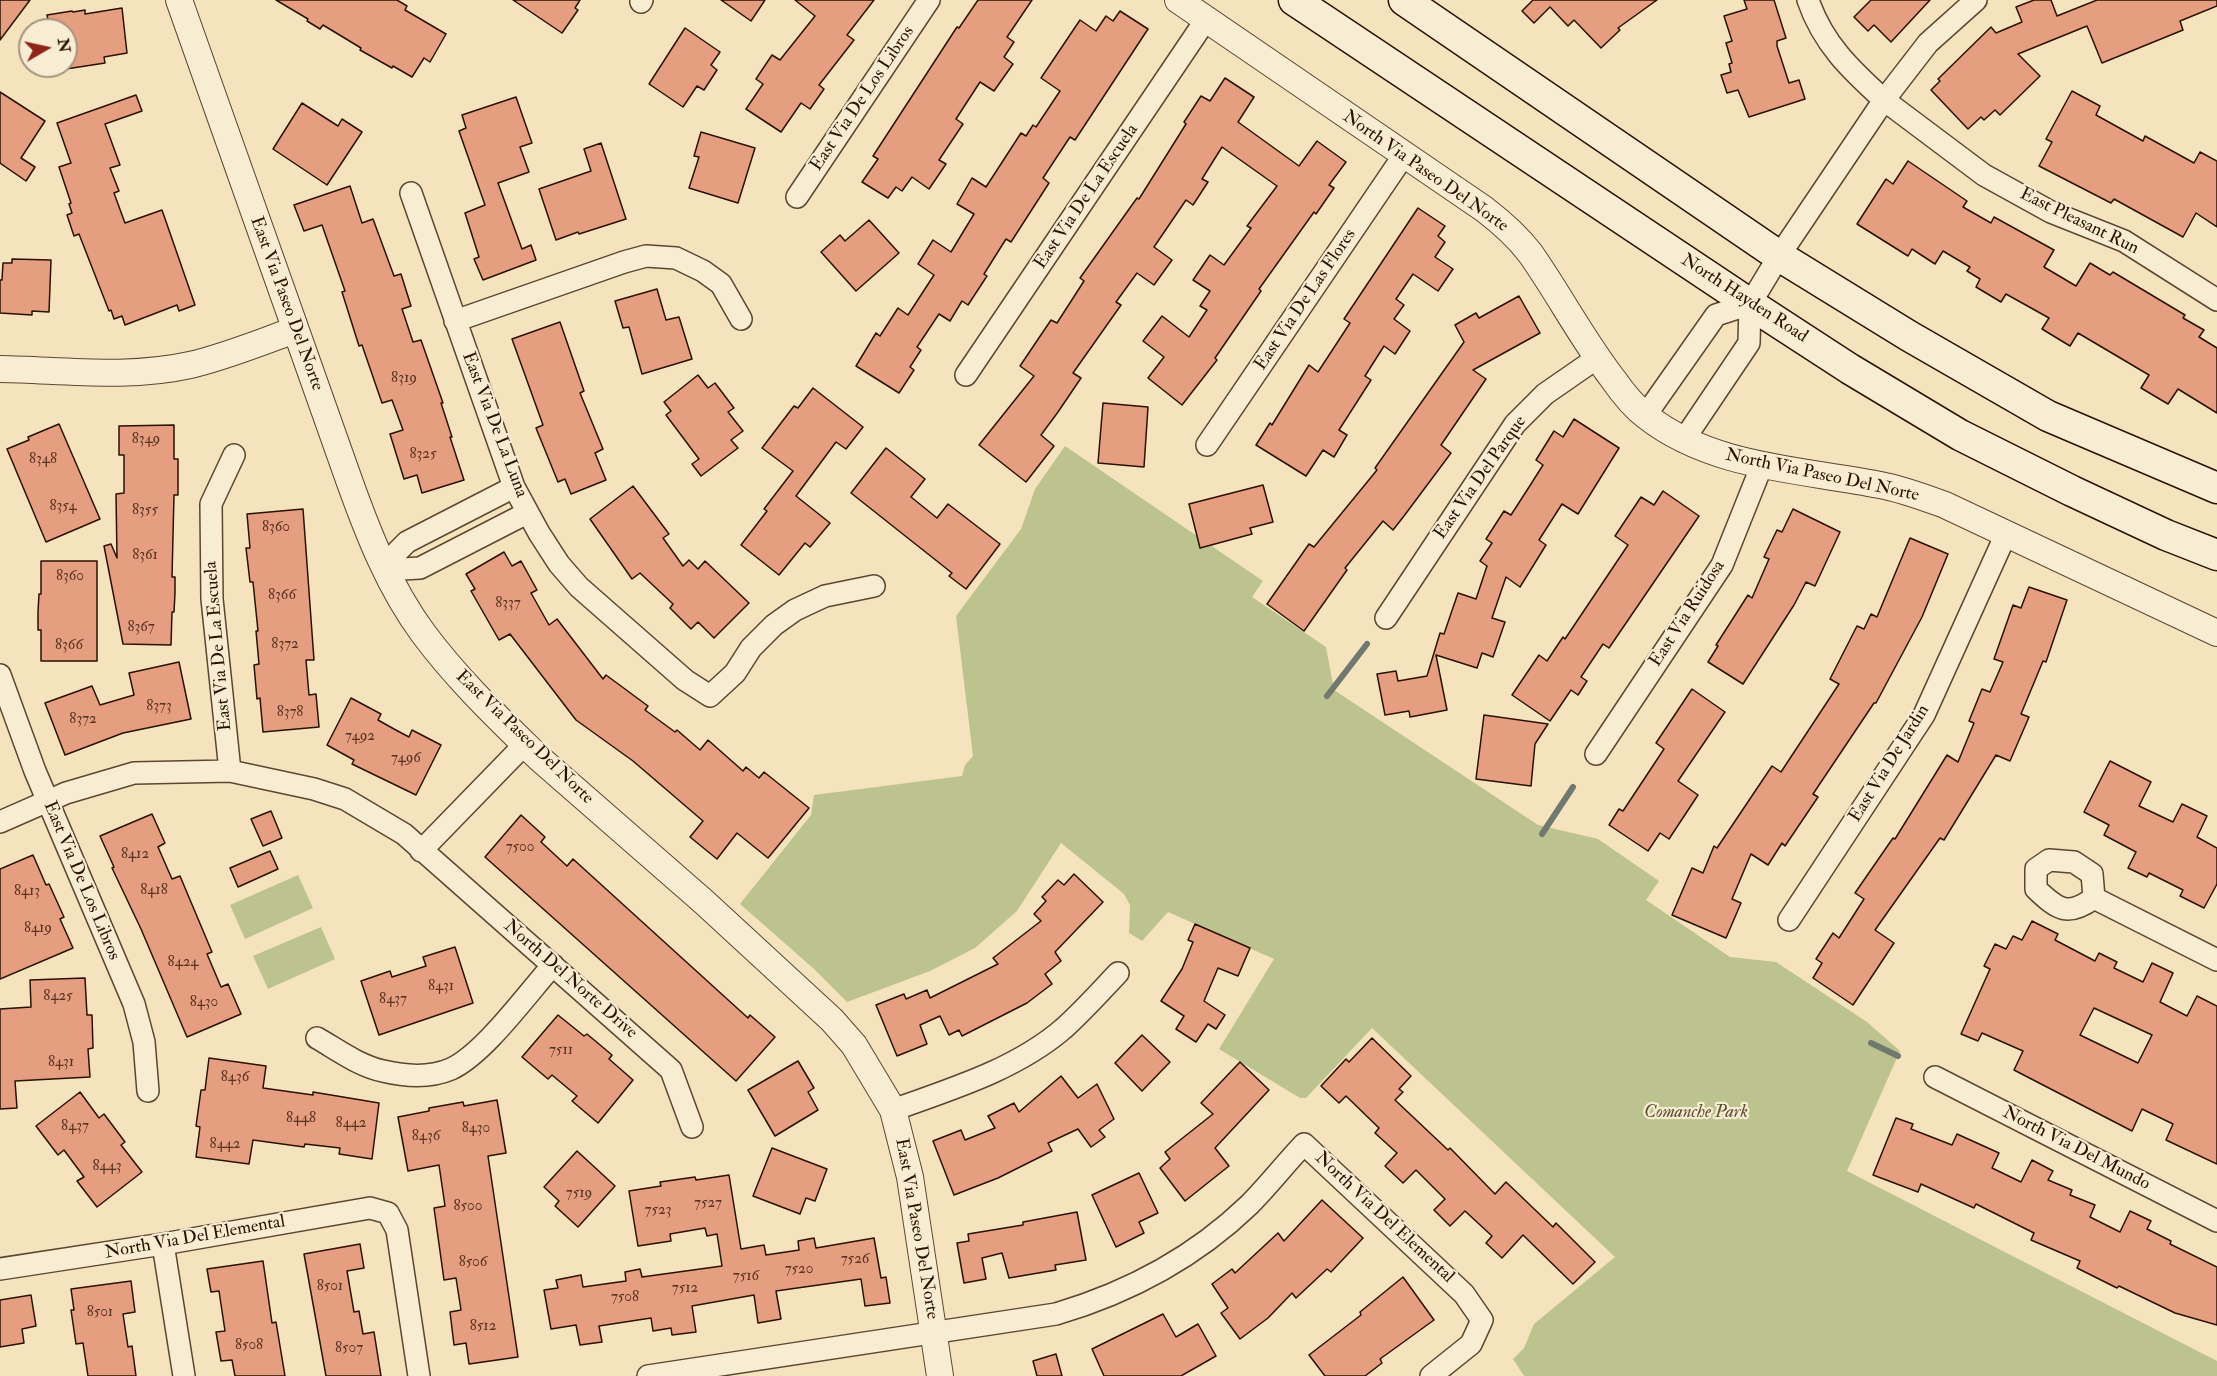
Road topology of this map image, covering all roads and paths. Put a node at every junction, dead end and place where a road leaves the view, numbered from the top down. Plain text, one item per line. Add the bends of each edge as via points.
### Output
1 (179, 0) edge
2 (929, 0) edge
3 (1178, 0) edge
4 (1294, 0) edge
5 (1404, 0) edge
6 (1808, 0) edge
7 (1976, 0) edge
8 (1207, 18) junction
9 (1884, 100) junction
10 (1404, 155) junction
11 (411, 193) dead end
12 (797, 197) dead end
13 (1779, 256) junction
14 (2217, 300) edge
15 (1750, 304) junction
16 (741, 319) dead end
17 (455, 321) junction
18 (295, 330) junction
19 (1597, 358) junction
20 (0, 369) edge
21 (966, 375) dead end
22 (1645, 416) junction
23 (1683, 441) junction
24 (1207, 445) dead end
25 (234, 455) dead end
26 (1762, 465) junction
27 (514, 487) junction
28 (2217, 488) edge
29 (527, 513) junction
30 (2006, 534) junction
31 (2217, 555) edge
32 (385, 570) junction
33 (874, 586) dead end
34 (1386, 618) dead end
35 (2217, 633) edge
36 (0, 675) edge
37 (525, 744) junction
38 (1596, 754) dead end
39 (230, 771) junction
40 (48, 801) junction
41 (0, 822) edge
42 (422, 851) junction
43 (2094, 898) dead end
44 (1789, 920) dead end
45 (2217, 960) edge
46 (553, 965) junction
47 (1118, 973) dead end
48 (317, 1038) dead end
49 (1935, 1077) dead end
50 (148, 1091) dead end
51 (893, 1110) junction
52 (692, 1127) dead end
53 (2217, 1221) edge
54 (163, 1244) junction
55 (0, 1269) edge
56 (934, 1333) junction
57 (184, 1376) edge
58 (419, 1376) edge
59 (648, 1376) edge
60 (940, 1376) edge
61 (1431, 1376) edge

1 - 18 street, East Via Paseo Del Norte
2 - 12 street, East Via De Los Libros
3 - 8 street, North Via Paseo Del Norte
4 - 15 main road, North Hayden Road
5 - 13 main road
6 - 9 street, East Pleasant Run via 1830,44 1847,67
7 - 9 street via 1928,43
8 - 10 street, North Via Paseo Del Norte
8 - 21 street, East Via De La Escuela
9 - 13 street
9 - 14 street, East Pleasant Run via 1984,175 2051,212 2124,241
10 - 19 street, North Via Paseo Del Norte via 1509,229
10 - 24 street, East Via De Las Flores
11 - 17 street, East Via De La Luna
13 - 15 street
13 - 28 main road via 2048,416
15 - 22 street via 1716,315
15 - 23 street via 1749,344
15 - 31 main road, North Hayden Road via 1960,435 2145,525
16 - 17 street via 721,285 703,271 676,258 646,256
17 - 27 street, East Via De La Luna
18 - 20 street via 191,365 164,369
18 - 32 street, East Via Paseo Del Norte
19 - 22 street, North Via Paseo Del Norte
19 - 34 street, East Via Del Parque via 1545,394 1515,424
22 - 23 street, North Via Paseo Del Norte
23 - 26 street, North Via Paseo Del Norte
25 - 39 street, East Via De La Escuela via 211,504 212,599
26 - 30 street, North Via Paseo Del Norte via 1910,492
26 - 38 street, East Via Ruidosa via 1722,565
27 - 29 street, East Via De La Luna
27 - 32 street via 407,542
29 - 32 street via 420,568
29 - 33 street, East Via De La Luna via 579,587 685,680 710,696 735,673 751,648 795,610 825,596
30 - 35 street, North Via Paseo Del Norte
30 - 44 street, East Via De Jardin via 1923,716
32 - 37 street, East Via Paseo Del Norte via 422,631 450,666
36 - 40 street, East Via De Los Libros
37 - 42 street
37 - 51 street, East Via Paseo Del Norte via 832,1020 854,1046
39 - 40 street, North Del Norte Drive via 134,773
39 - 42 street, North Del Norte Drive via 345,799 404,834
40 - 41 street, North Del Norte Drive
40 - 50 street, East Via De Los Libros via 134,1004 144,1042
42 - 46 street, North Del Norte Drive
43 - 45 street
46 - 48 street via 470,1058 432,1075 382,1071
46 - 52 street, North Del Norte Drive via 671,1070
47 - 51 street via 1062,1030 1033,1050 993,1073
49 - 53 street, North Via Del Mundo
51 - 56 street, East Via Paseo Del Norte via 910,1176
54 - 55 street, North Via Del Elemental
54 - 57 street
54 - 58 street, North Via Del Elemental via 370,1208 388,1213 397,1230
56 - 59 street
56 - 60 street
56 - 61 street, North Via Del Elemental via 1056,1314 1143,1281 1220,1230 1249,1205 1304,1144 1464,1294 1482,1320 1471,1344

